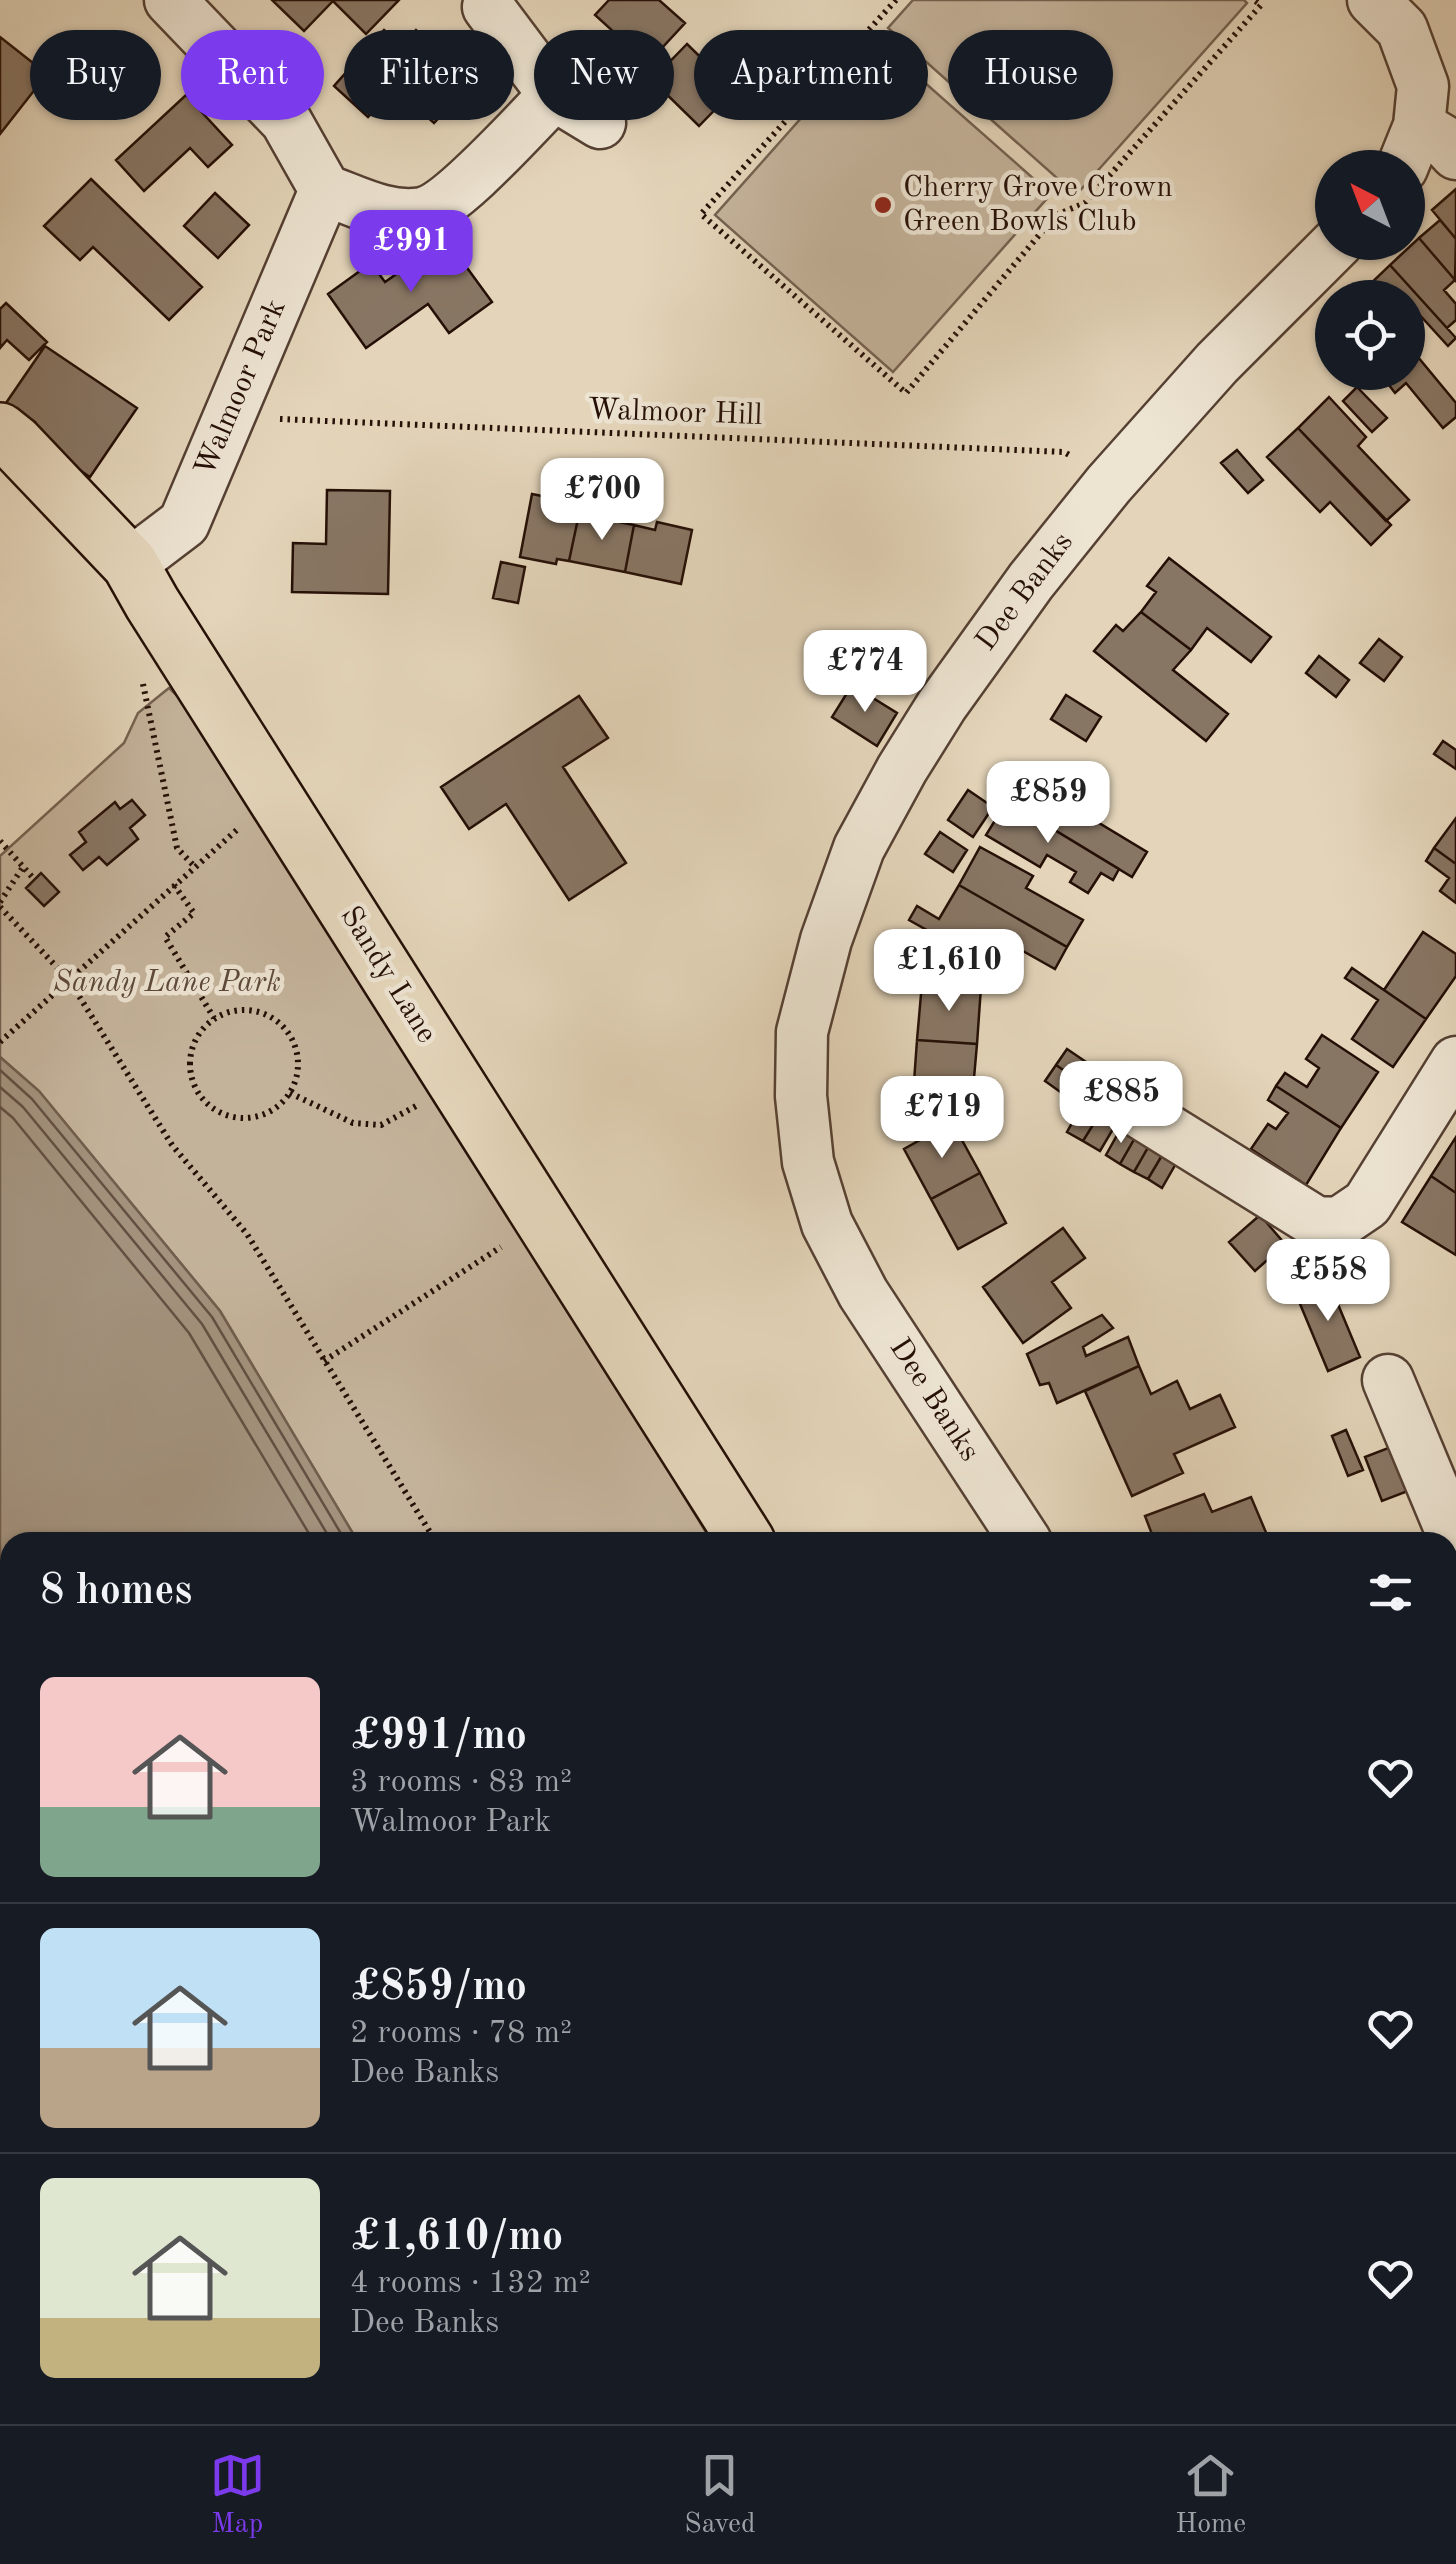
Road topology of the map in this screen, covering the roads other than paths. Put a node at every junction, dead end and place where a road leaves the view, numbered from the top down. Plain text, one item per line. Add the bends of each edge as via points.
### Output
1 (170, 0) edge
2 (1373, 0) edge
3 (488, 6) dead end
4 (534, 68) edge
5 (534, 115) edge
6 (595, 120) edge
7 (600, 123) dead end
8 (1426, 149) edge
9 (325, 190) junction
10 (1320, 260) edge
11 (0, 431) edge
12 (130, 564) junction
13 (1456, 1062) edge
14 (1113, 1096) dead end
15 (1388, 1380) dead end
16 (741, 1532) edge
17 (1019, 1532) edge
18 (1451, 1532) edge

1 - 9 street via 286,121
2 - 8 street via 1402,28 1423,86
3 - 4 street
5 - 9 street via 454,195 424,212 387,212
6 - 7 street
9 - 12 street, Walmoor Park via 184,523
10 - 17 street, Dee Banks via 1216,362 1109,484 942,705 860,848 802,1032 808,1162 828,1224 863,1293
11 - 12 main road, Sandy Lane
12 - 16 main road, Sandy Lane
13 - 14 street via 1367,1204 1340,1223 1316,1222
15 - 18 street

